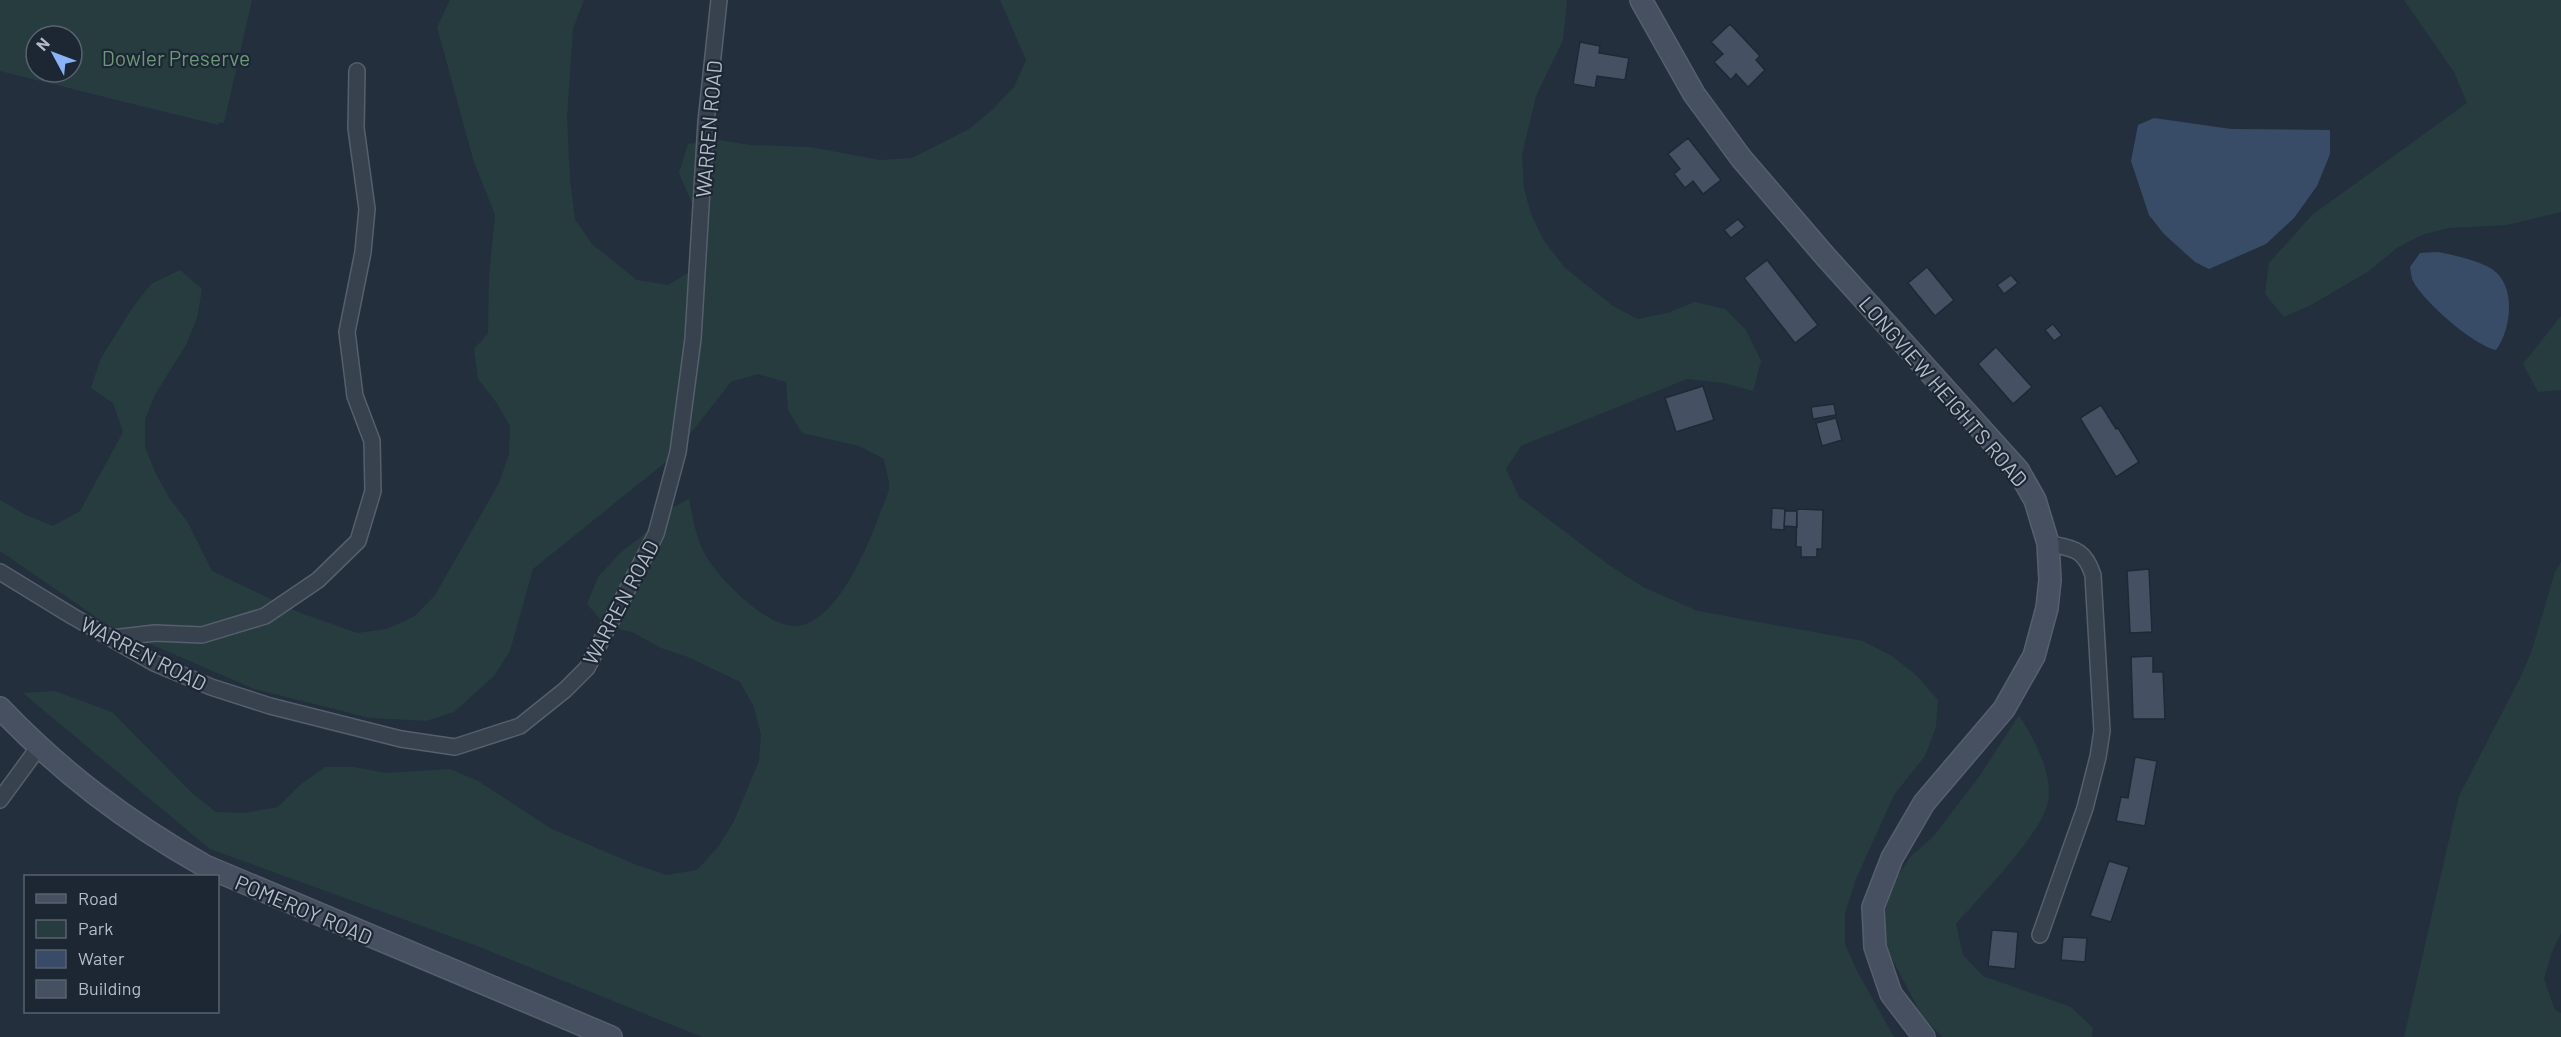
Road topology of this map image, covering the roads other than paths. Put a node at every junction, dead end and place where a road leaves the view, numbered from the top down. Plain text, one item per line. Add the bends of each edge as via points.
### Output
1 (719, 0) edge
2 (1641, 0) edge
3 (357, 71) dead end
4 (2048, 543) junction
5 (0, 572) edge
6 (112, 638) junction
7 (0, 708) edge
8 (38, 748) junction
9 (0, 800) edge
10 (2040, 935) dead end
11 (611, 1037) edge
12 (1924, 1037) edge

1 - 6 street, WARREN ROAD via 706,123 693,339 678,452 657,534 587,668 520,726 455,747 401,739 270,706 154,663
2 - 4 street, LONGVIEW HEIGHTS ROAD via 1694,94 1741,158 2018,470 2035,500
3 - 6 street via 356,128 367,209 347,332 355,396 372,441 373,491 358,541 318,580 265,616 202,635 155,633
4 - 10 street via 2084,555 2093,575 2102,731 2085,808
4 - 12 street, LONGVIEW HEIGHTS ROAD via 2047,608 2034,656 2004,709 1924,803 1892,858 1873,907 1875,947 1891,994
5 - 6 street, WARREN ROAD
7 - 8 street, POMEROY ROAD
8 - 9 street
8 - 11 street, POMEROY ROAD via 133,823 205,866

